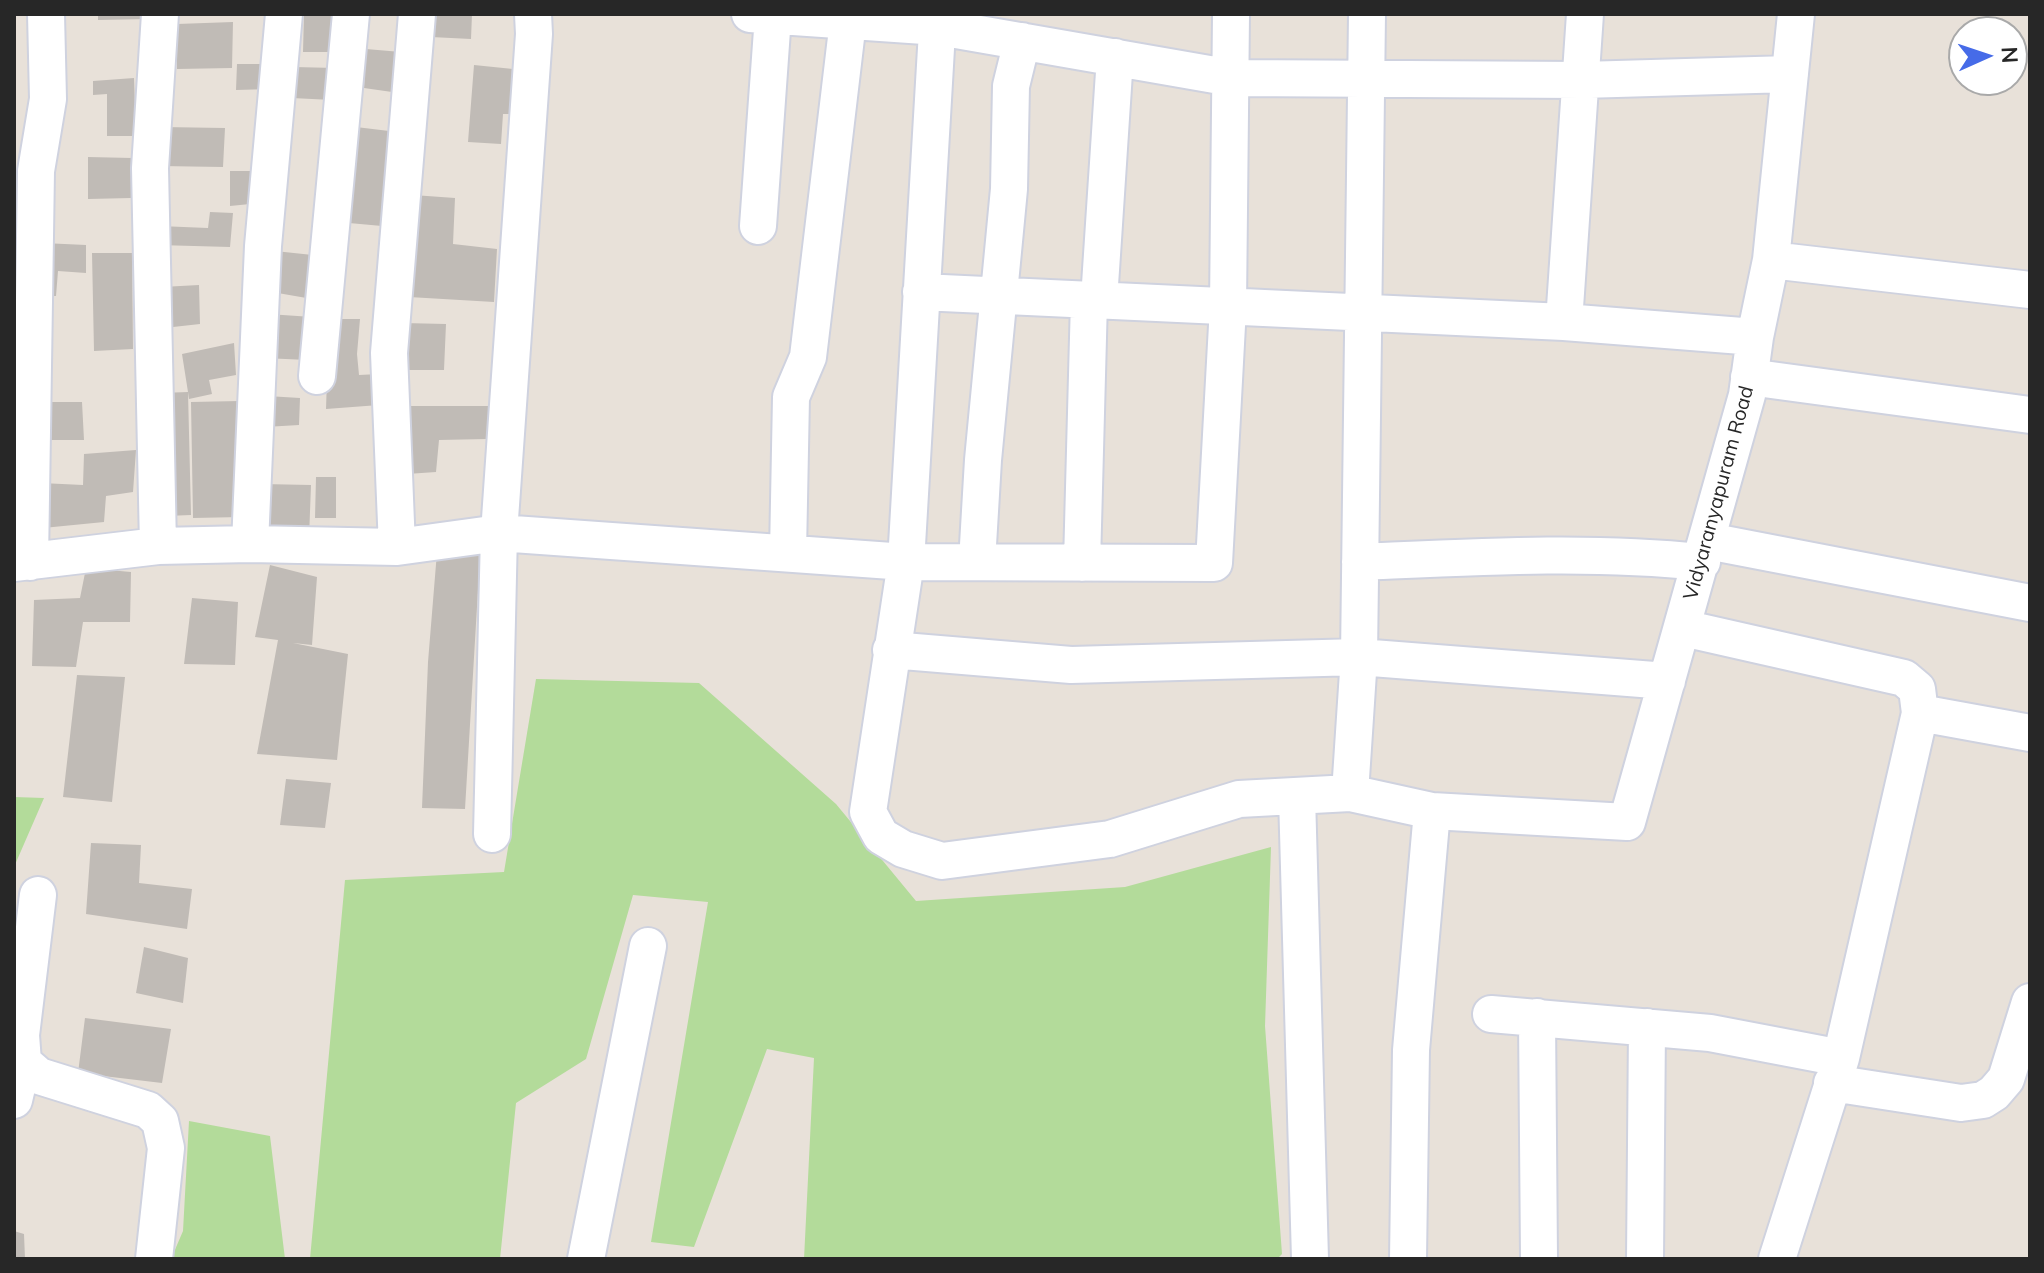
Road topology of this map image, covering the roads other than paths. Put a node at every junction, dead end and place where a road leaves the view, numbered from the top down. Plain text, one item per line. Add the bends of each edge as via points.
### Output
1 (46, 14) edge
2 (160, 14) edge
3 (284, 14) edge
4 (351, 14) edge
5 (417, 14) edge
6 (533, 14) edge
7 (1231, 14) edge
8 (1367, 14) edge
9 (1585, 14) edge
10 (1796, 14) edge
11 (761, 15) edge
12 (848, 21) junction
13 (938, 21) edge
14 (1039, 34) edge
15 (1115, 57) junction
16 (1790, 74) junction
17 (1232, 78) junction
18 (1366, 79) junction
19 (1582, 80) junction
20 (758, 226) dead end
21 (1771, 260) junction
22 (2030, 290) edge
23 (921, 292) junction
24 (1001, 296) junction
25 (1094, 300) junction
26 (1228, 307) junction
27 (1363, 314) junction
28 (1564, 322) junction
29 (1755, 337) junction
30 (317, 376) dead end
31 (1749, 377) junction
32 (2030, 415) edge
33 (499, 533) junction
34 (250, 544) junction
35 (158, 546) junction
36 (397, 547) junction
37 (1705, 551) junction
38 (788, 553) junction
39 (22, 562) edge
40 (906, 562) junction
41 (977, 562) junction
42 (1360, 562) junction
43 (1082, 563) junction
44 (2030, 603) edge
45 (1683, 628) junction
46 (891, 650) junction
47 (1359, 657) junction
48 (1667, 681) junction
49 (1920, 713) junction
50 (2030, 733) edge
51 (1350, 793) junction
52 (1297, 796) junction
53 (1432, 811) junction
54 (492, 834) dead end
55 (38, 895) dead end
56 (648, 946) dead end
57 (2030, 1002) edge
58 (1491, 1014) dead end
59 (1537, 1017) junction
60 (1647, 1027) junction
61 (23, 1062) junction
62 (1836, 1070) junction
63 (14, 1100) edge
64 (154, 1259) edge
65 (586, 1259) edge
66 (1310, 1259) edge
67 (1408, 1259) edge
68 (1539, 1259) edge
69 (1645, 1259) edge
70 (1777, 1259) edge

1 - 39 street via 48,99 36,171
2 - 35 street via 150,168
3 - 34 street via 263,246
4 - 30 street
5 - 36 street via 389,353
6 - 33 street
7 - 17 street
8 - 18 street
9 - 19 street
10 - 16 street, Vidyaranyapuram Road
11 - 12 street
11 - 20 street
12 - 13 street
12 - 38 street via 808,357 791,397
13 - 14 street
13 - 23 street
14 - 15 street
14 - 24 street via 1011,86
15 - 17 street
15 - 25 street
16 - 19 street
16 - 21 street, Vidyaranyapuram Road
17 - 18 street
17 - 26 street
18 - 19 street
18 - 27 street
19 - 28 street
21 - 22 street
21 - 29 street, Vidyaranyapuram Road
23 - 24 street
23 - 40 street
24 - 25 street
24 - 41 street
25 - 26 street
25 - 43 street
26 - 27 street
26 - 43 street via 1214,563
27 - 28 street
27 - 42 street
28 - 29 street
29 - 31 street, Vidyaranyapuram Road
31 - 32 street
31 - 37 street, Vidyaranyapuram Road
33 - 36 street
33 - 38 street
33 - 54 street
34 - 35 street
34 - 36 street
35 - 39 street
37 - 42 street
37 - 44 street
37 - 45 street, Vidyaranyapuram Road
38 - 40 street
40 - 41 street
40 - 46 street
41 - 43 street
42 - 47 street
45 - 48 street, Vidyaranyapuram Road
45 - 49 street via 1904,678 1917,689
46 - 47 street via 1071,665
46 - 52 street via 868,812 881,836 903,849 942,861 1110,839 1239,799
47 - 48 street
47 - 51 street
48 - 53 street, Vidyaranyapuram Road via 1627,822
49 - 50 street
49 - 62 street
51 - 52 street
51 - 53 street
52 - 66 street
53 - 67 street via 1411,1050
55 - 61 street via 21,1035
56 - 65 street
57 - 62 street via 2006,1079 1983,1100 1961,1103
58 - 59 street
59 - 60 street
59 - 68 street
60 - 62 street via 1710,1033
60 - 69 street
61 - 63 street
61 - 64 street via 39,1076 148,1110 160,1121 166,1148
62 - 70 street

